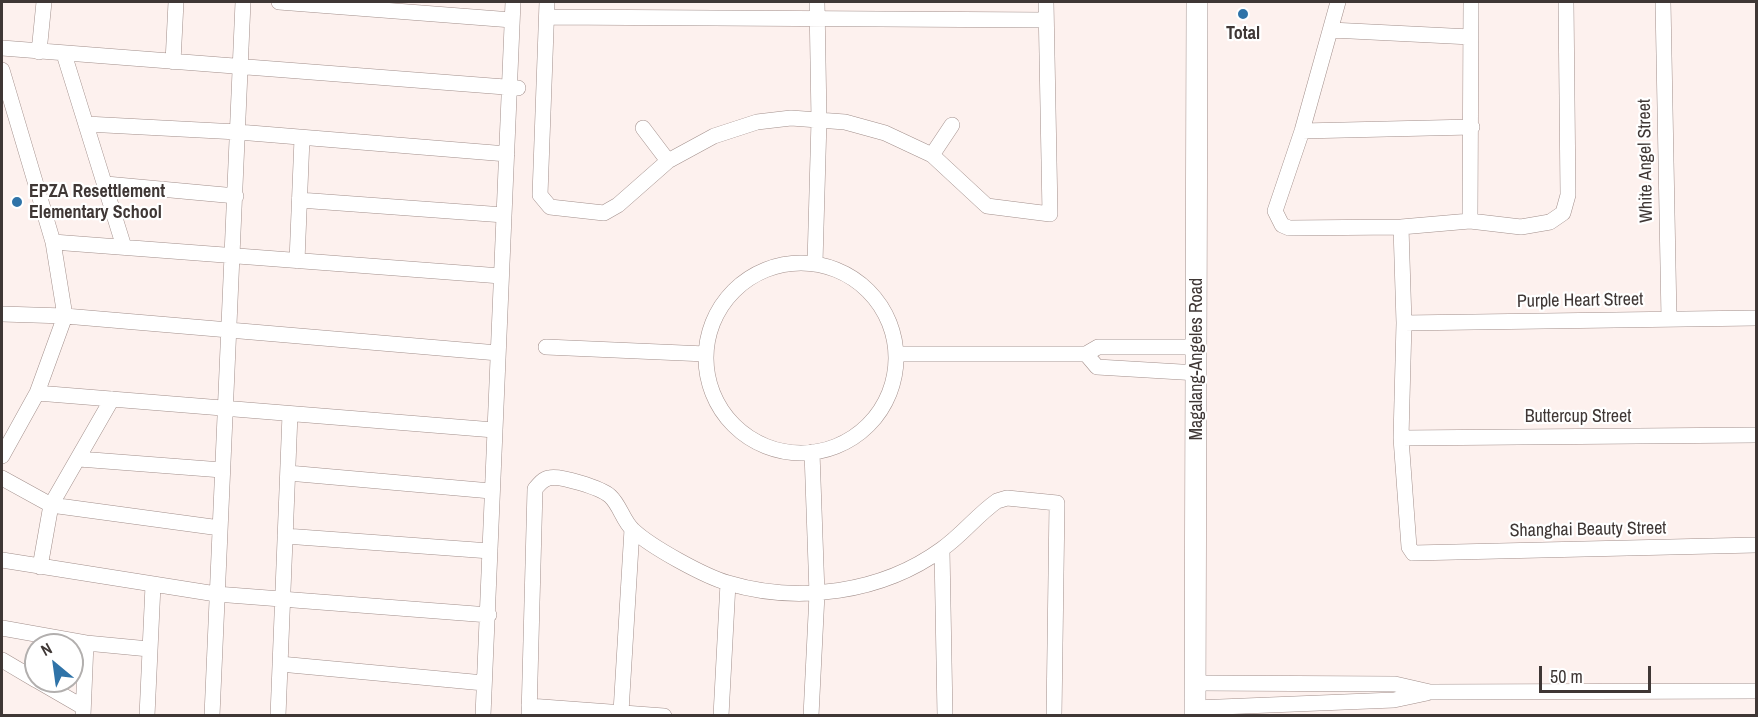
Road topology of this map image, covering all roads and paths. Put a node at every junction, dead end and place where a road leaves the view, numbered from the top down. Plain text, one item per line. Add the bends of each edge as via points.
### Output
1 (44, 2) edge
2 (177, 2) edge
3 (243, 2) edge
4 (279, 2) edge
5 (307, 2) edge
6 (513, 2) edge
7 (547, 2) edge
8 (817, 2) edge
9 (1046, 2) edge
10 (1197, 2) edge
11 (1338, 2) edge
12 (1471, 2) edge
13 (1566, 2) edge
14 (1663, 2) edge
15 (452, 8) edge
16 (547, 17) junction
17 (817, 18) junction
18 (512, 20) junction
19 (1046, 20) junction
20 (1331, 30) junction
21 (1471, 37) junction
22 (2, 48) edge
23 (39, 52) junction
24 (64, 54) junction
25 (173, 62) junction
26 (242, 67) junction
27 (2, 70) edge
28 (514, 87) junction
29 (819, 120) junction
30 (86, 124) junction
31 (952, 125) dead end
32 (1472, 127) junction
33 (643, 128) dead end
34 (1302, 131) junction
35 (238, 132) junction
36 (302, 138) junction
37 (507, 154) junction
38 (932, 155) junction
39 (668, 161) junction
40 (105, 184) junction
41 (236, 196) junction
42 (299, 200) junction
43 (504, 215) junction
44 (1470, 221) junction
45 (1401, 227) junction
46 (53, 243) junction
47 (124, 247) junction
48 (232, 256) junction
49 (297, 261) junction
50 (815, 263) junction
51 (501, 276) junction
52 (2, 314) edge
53 (65, 316) junction
54 (1756, 318) edge
55 (1669, 320) junction
56 (1404, 323) junction
57 (229, 330) junction
58 (1198, 347) junction
59 (546, 348) dead end
60 (498, 353) junction
61 (706, 354) junction
62 (897, 354) junction
63 (1086, 354) junction
64 (1198, 373) junction
65 (37, 393) junction
66 (112, 399) junction
67 (225, 408) junction
68 (290, 414) junction
69 (494, 430) junction
70 (1756, 435) edge
71 (1401, 438) junction
72 (812, 452) junction
73 (2, 456) edge
74 (79, 459) junction
75 (222, 470) junction
76 (288, 473) junction
77 (2, 478) edge
78 (491, 491) junction
79 (51, 505) junction
80 (219, 528) junction
81 (632, 529) junction
82 (285, 536) junction
83 (1756, 545) edge
84 (942, 550) junction
85 (489, 551) junction
86 (2, 560) edge
87 (40, 567) junction
88 (728, 583) junction
89 (153, 585) junction
90 (216, 594) junction
91 (817, 594) junction
92 (282, 599) junction
93 (489, 615) junction
94 (2, 628) edge
95 (86, 643) junction
96 (148, 649) junction
97 (2, 660) edge
98 (280, 664) junction
99 (24, 673) edge
100 (1254, 682) junction
101 (1289, 682) junction
102 (484, 683) junction
103 (1194, 683) junction
104 (1343, 683) junction
105 (1756, 691) edge
106 (1430, 692) junction
107 (55, 693) edge
108 (1343, 702) junction
109 (1290, 704) junction
110 (1255, 706) junction
111 (529, 710) edge
112 (82, 711) edge
113 (621, 712) junction
114 (1195, 712) edge
115 (147, 716) edge
116 (212, 716) edge
117 (278, 716) edge
118 (483, 716) edge
119 (664, 716) edge
120 (721, 716) edge
121 (811, 716) edge
122 (945, 716) edge
123 (1054, 716) edge

1 - 23 street
2 - 25 street
3 - 26 street
4 - 5 street
5 - 15 street
6 - 18 street
7 - 16 street
8 - 17 street
9 - 19 street
10 - 58 main road, Magalang-Angeles Road
11 - 20 street
12 - 21 street
13 - 44 street via 1568,195 1563,213 1550,222 1521,227
14 - 55 street, White Angel Street
15 - 18 street
16 - 17 street
16 - 39 street via 540,195 544,202 557,209 604,213
17 - 19 street
17 - 29 street
18 - 28 street
19 - 38 street via 1050,214 987,206
20 - 21 street
20 - 34 street
21 - 32 street
22 - 23 street
23 - 24 street
24 - 25 street
24 - 30 street
25 - 26 street
26 - 28 street
26 - 35 street
27 - 46 street
28 - 37 street
29 - 38 street via 845,122 885,133
29 - 39 street via 757,122 714,136
29 - 50 street
30 - 35 street
30 - 40 street
31 - 38 street
32 - 34 street
32 - 44 street
33 - 39 street
34 - 45 street via 1275,211 1282,225 1299,229
35 - 36 street
35 - 41 street
36 - 37 street
36 - 42 street
37 - 43 street
40 - 41 street
40 - 47 street
41 - 48 street
42 - 43 street
42 - 49 street
43 - 51 street
44 - 45 street
45 - 56 street
46 - 47 street
46 - 53 street
47 - 48 street
48 - 49 street
48 - 57 street
49 - 51 street
50 - 61 street via 774,267 746,281 724,302
50 - 62 street via 857,280 874,296 888,318
51 - 60 street
52 - 53 street
53 - 57 street
53 - 65 street
54 - 55 street, Purple Heart Street
55 - 56 street, Purple Heart Street
56 - 71 street
57 - 60 street
57 - 67 street
58 - 63 street via 1098,347
58 - 64 main road, Magalang-Angeles Road
59 - 61 street
60 - 69 street
61 - 72 street via 714,398 727,419 750,439 783,452
62 - 63 street
62 - 72 street via 895,376 882,409 862,431 836,447
63 - 64 street via 1097,367
64 - 103 main road, Magalang-Angeles Road
65 - 66 street
65 - 73 street
66 - 67 street
66 - 74 street
67 - 68 street
67 - 75 street
68 - 69 street
68 - 76 street
69 - 78 street
70 - 71 street, Buttercup Street
71 - 83 street, Shanghai Beauty Street via 1409,547 1413,553
72 - 91 street
74 - 75 street
74 - 79 street
75 - 80 street
76 - 78 street
76 - 82 street
77 - 79 street
78 - 85 street
79 - 80 street
79 - 87 street
80 - 90 street
81 - 88 street via 691,567
81 - 111 street via 617,504 599,489 551,477 535,489
81 - 113 street
82 - 85 street
82 - 92 street
84 - 91 street via 878,580
84 - 122 street
84 - 123 street via 997,501 1007,498 1057,503
85 - 93 street
86 - 87 street
87 - 89 street
88 - 91 street via 784,594
88 - 120 street
89 - 90 street
89 - 96 street
90 - 92 street
90 - 116 street
91 - 121 street
92 - 93 street
92 - 98 street
93 - 102 street
94 - 95 street
95 - 96 street
95 - 112 street
96 - 115 street
97 - 99 street
98 - 102 street
98 - 117 street
100 - 101 street
100 - 103 street
100 - 110 street
101 - 104 street
101 - 109 street
102 - 118 street
103 - 114 main road, Magalang-Angeles Road
104 - 106 street via 1395,684
104 - 108 street
105 - 106 street
106 - 108 street via 1394,700
107 - 112 street
108 - 109 street
109 - 110 street
110 - 114 street
111 - 113 street
113 - 119 street

